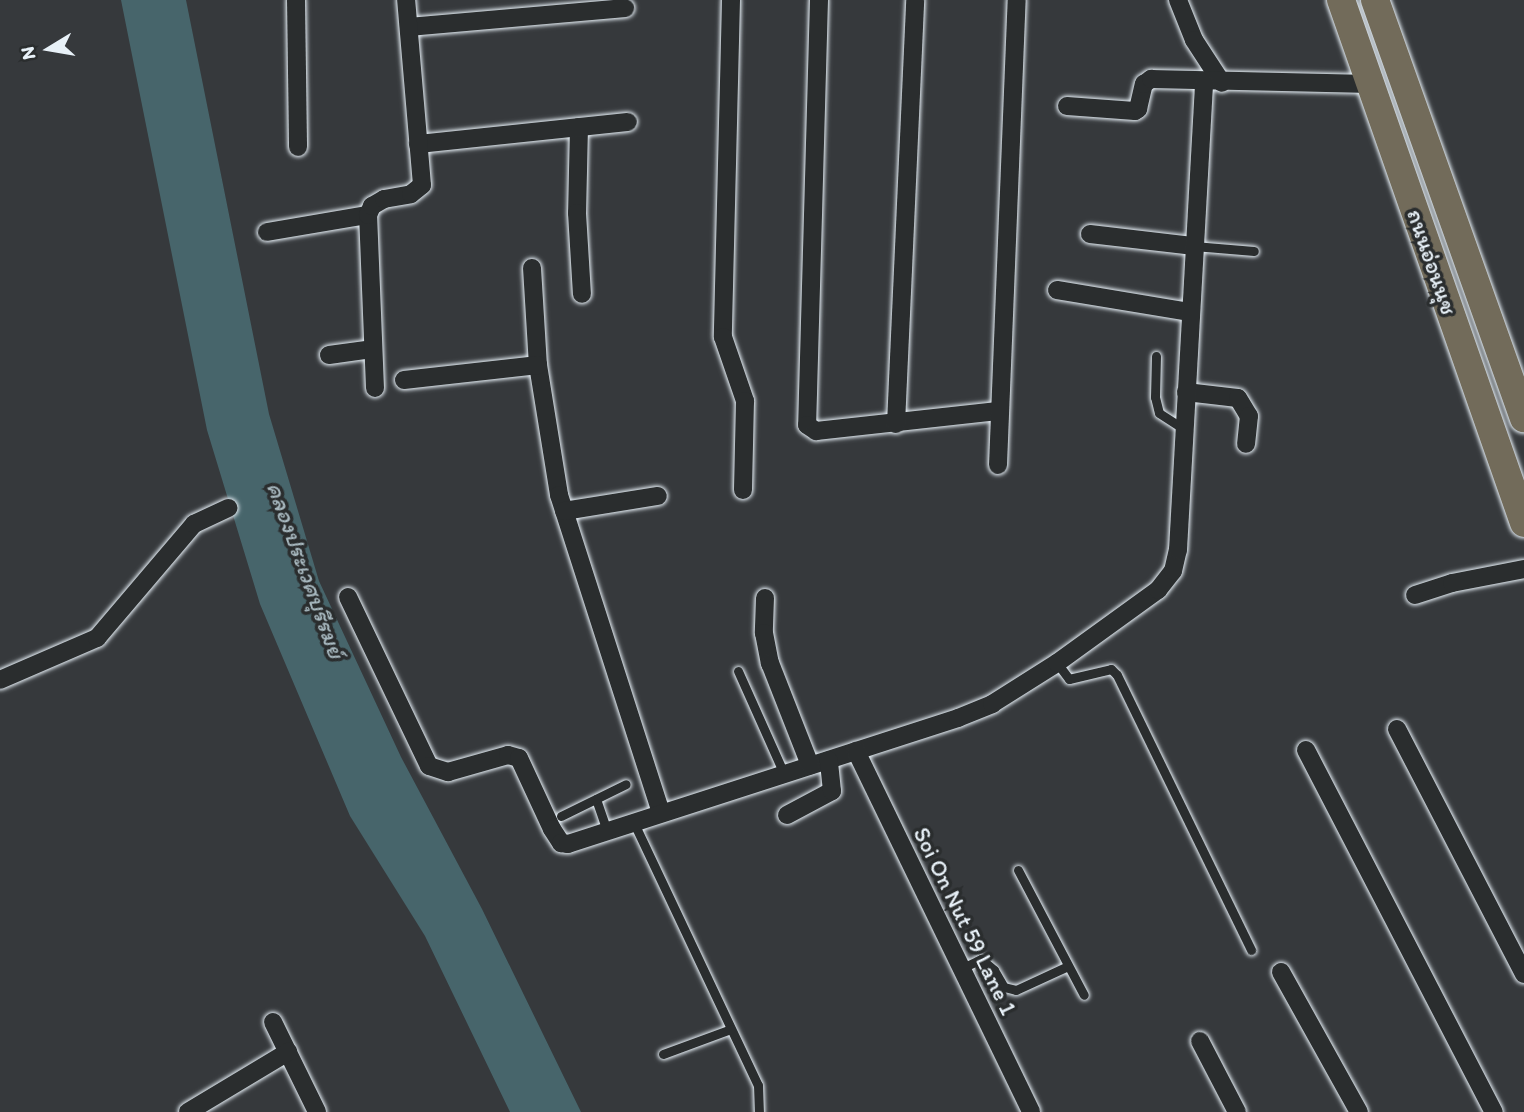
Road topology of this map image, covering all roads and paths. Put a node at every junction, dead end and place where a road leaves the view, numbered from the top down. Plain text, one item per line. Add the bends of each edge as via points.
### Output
1 (296, 0) edge
2 (406, 0) edge
3 (731, 0) edge
4 (819, 0) edge
5 (915, 0) edge
6 (1017, 0) edge
7 (1178, 0) edge
8 (1341, 0) edge
9 (1375, 0) edge
10 (625, 8) dead end
11 (409, 27) junction
12 (1213, 83) junction
13 (1370, 84) junction
14 (1067, 106) dead end
15 (628, 122) dead end
16 (579, 127) junction
17 (418, 144) junction
18 (298, 147) dead end
19 (1435, 174) junction
20 (1405, 184) junction
21 (368, 215) junction
22 (267, 232) dead end
23 (1090, 234) dead end
24 (1194, 246) junction
25 (1254, 251) dead end
26 (532, 268) dead end
27 (1056, 290) dead end
28 (582, 294) dead end
29 (1190, 312) junction
30 (372, 349) junction
31 (329, 355) dead end
32 (1156, 356) dead end
33 (538, 365) junction
34 (404, 380) dead end
35 (375, 388) dead end
36 (1186, 392) junction
37 (998, 411) junction
38 (1524, 418) edge
39 (896, 424) junction
40 (1184, 429) junction
41 (1246, 444) dead end
42 (998, 465) dead end
43 (743, 490) dead end
44 (657, 496) dead end
45 (562, 505) junction
46 (228, 508) dead end
47 (1524, 523) edge
48 (1524, 569) edge
49 (1415, 595) dead end
50 (348, 597) dead end
51 (765, 597) dead end
52 (1057, 663) junction
53 (738, 671) dead end
54 (0, 680) edge
55 (1397, 729) dead end
56 (1306, 750) dead end
57 (856, 751) junction
58 (829, 760) junction
59 (810, 765) junction
60 (784, 774) junction
61 (626, 784) dead end
62 (596, 799) junction
63 (661, 813) junction
64 (787, 815) dead end
65 (561, 816) dead end
66 (633, 821) junction
67 (607, 831) junction
68 (1018, 870) dead end
69 (1251, 950) dead end
70 (1068, 966) junction
71 (960, 969) junction
72 (1281, 972) dead end
73 (1524, 974) edge
74 (1084, 995) dead end
75 (273, 1022) dead end
76 (731, 1029) junction
77 (1200, 1041) dead end
78 (288, 1052) junction
79 (663, 1054) dead end
80 (188, 1112) edge
81 (317, 1112) edge
82 (759, 1112) edge
83 (1031, 1112) edge
84 (1237, 1112) edge
85 (1359, 1112) edge
86 (1494, 1112) edge

1 - 18 street
2 - 11 street
3 - 43 street via 723,337 745,401
4 - 39 street via 807,425 816,431
5 - 39 street
6 - 37 street
7 - 12 street
8 - 13 main road, ถนนอ่อนนุช
9 - 19 main road, ถนนอ่อนนุช
10 - 11 street
11 - 17 street
12 - 13 street
12 - 14 street via 1151,79 1144,84 1135,111
12 - 24 street
13 - 20 main road, ถนนอ่อนนุช
15 - 16 street
16 - 17 street
16 - 28 street via 577,213
17 - 21 street via 419,190 384,200 372,206
19 - 20 main road
19 - 38 main road, ถนนอ่อนนุช
20 - 47 main road, ถนนอ่อนนุช
21 - 22 street
21 - 30 street
23 - 24 street
24 - 25 lane
24 - 29 street
26 - 33 street
27 - 29 street
29 - 36 street
30 - 31 street
30 - 35 street
32 - 40 lane via 1159,413
33 - 34 street
33 - 45 street
36 - 40 street
36 - 41 street via 1238,398 1249,416
37 - 39 street
37 - 42 street
40 - 52 street via 1173,571 1158,590
44 - 45 street
45 - 63 street
46 - 54 street via 194,524 97,638
48 - 49 street
50 - 67 street via 429,766 448,772 495,758 519,758 561,843
51 - 59 street via 764,633 770,663
52 - 57 street via 992,704
52 - 69 lane via 1069,679 1111,669 1117,675
53 - 60 lane
55 - 73 street
56 - 86 street
57 - 58 street
57 - 71 street, Soi On Nut 59 Lane 1
58 - 59 street
58 - 64 street via 832,791
59 - 60 street
60 - 63 street
61 - 62 lane
62 - 65 lane
62 - 67 lane
63 - 66 street
66 - 67 street
66 - 76 lane
68 - 70 lane
70 - 71 lane via 1016,990 1004,987 995,970 981,959
70 - 74 lane
71 - 83 street, Soi On Nut 59 Lane 1
72 - 85 street
75 - 78 street
76 - 79 lane
76 - 82 lane via 758,1085
77 - 84 street
78 - 80 street
78 - 81 street

